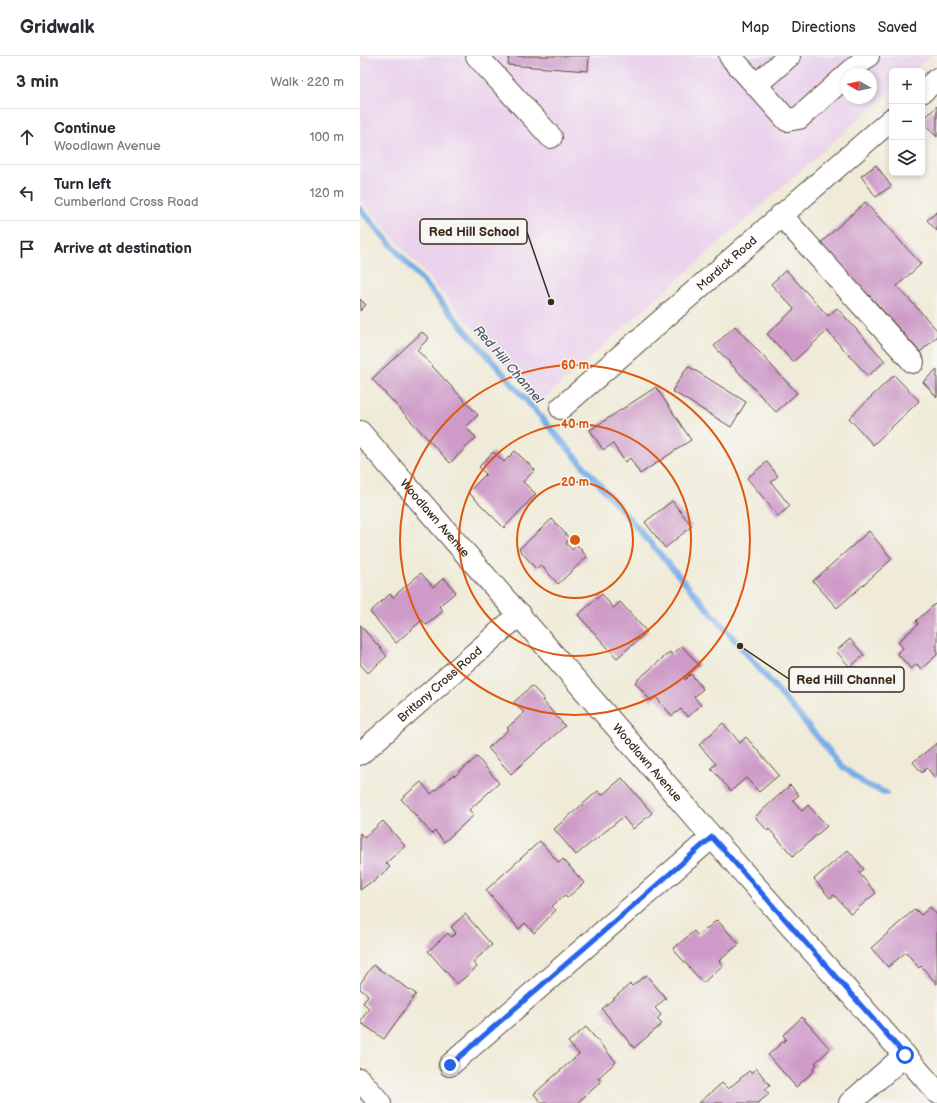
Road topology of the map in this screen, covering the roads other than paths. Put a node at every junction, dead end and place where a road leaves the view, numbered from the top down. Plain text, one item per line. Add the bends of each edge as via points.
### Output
1 (477, 56) edge
2 (730, 56) edge
3 (789, 56) edge
4 (868, 56) edge
5 (854, 68) edge
6 (937, 79) edge
7 (841, 80) edge
8 (756, 85) junction
9 (925, 89) edge
10 (889, 122) edge
11 (551, 137) dead end
12 (781, 215) junction
13 (913, 362) dead end
14 (561, 408) dead end
15 (360, 432) edge
16 (520, 614) junction
17 (360, 754) edge
18 (712, 837) junction
19 (905, 1055) junction
20 (450, 1065) dead end
21 (360, 1080) edge
22 (937, 1092) edge
23 (380, 1103) edge
24 (850, 1103) edge

1 - 11 street
2 - 8 street
3 - 8 street
4 - 5 street
6 - 9 street
7 - 8 street via 799,118 787,120
10 - 12 street, Mardick Road
12 - 13 street
12 - 14 street, Mardick Road
15 - 16 street, Woodlawn Avenue
16 - 17 street, Brittany Cross Road
16 - 18 street, Woodlawn Avenue
18 - 19 street, Woodlawn Avenue
18 - 20 street
19 - 22 street, Woodlawn Avenue
19 - 24 street
21 - 23 street

